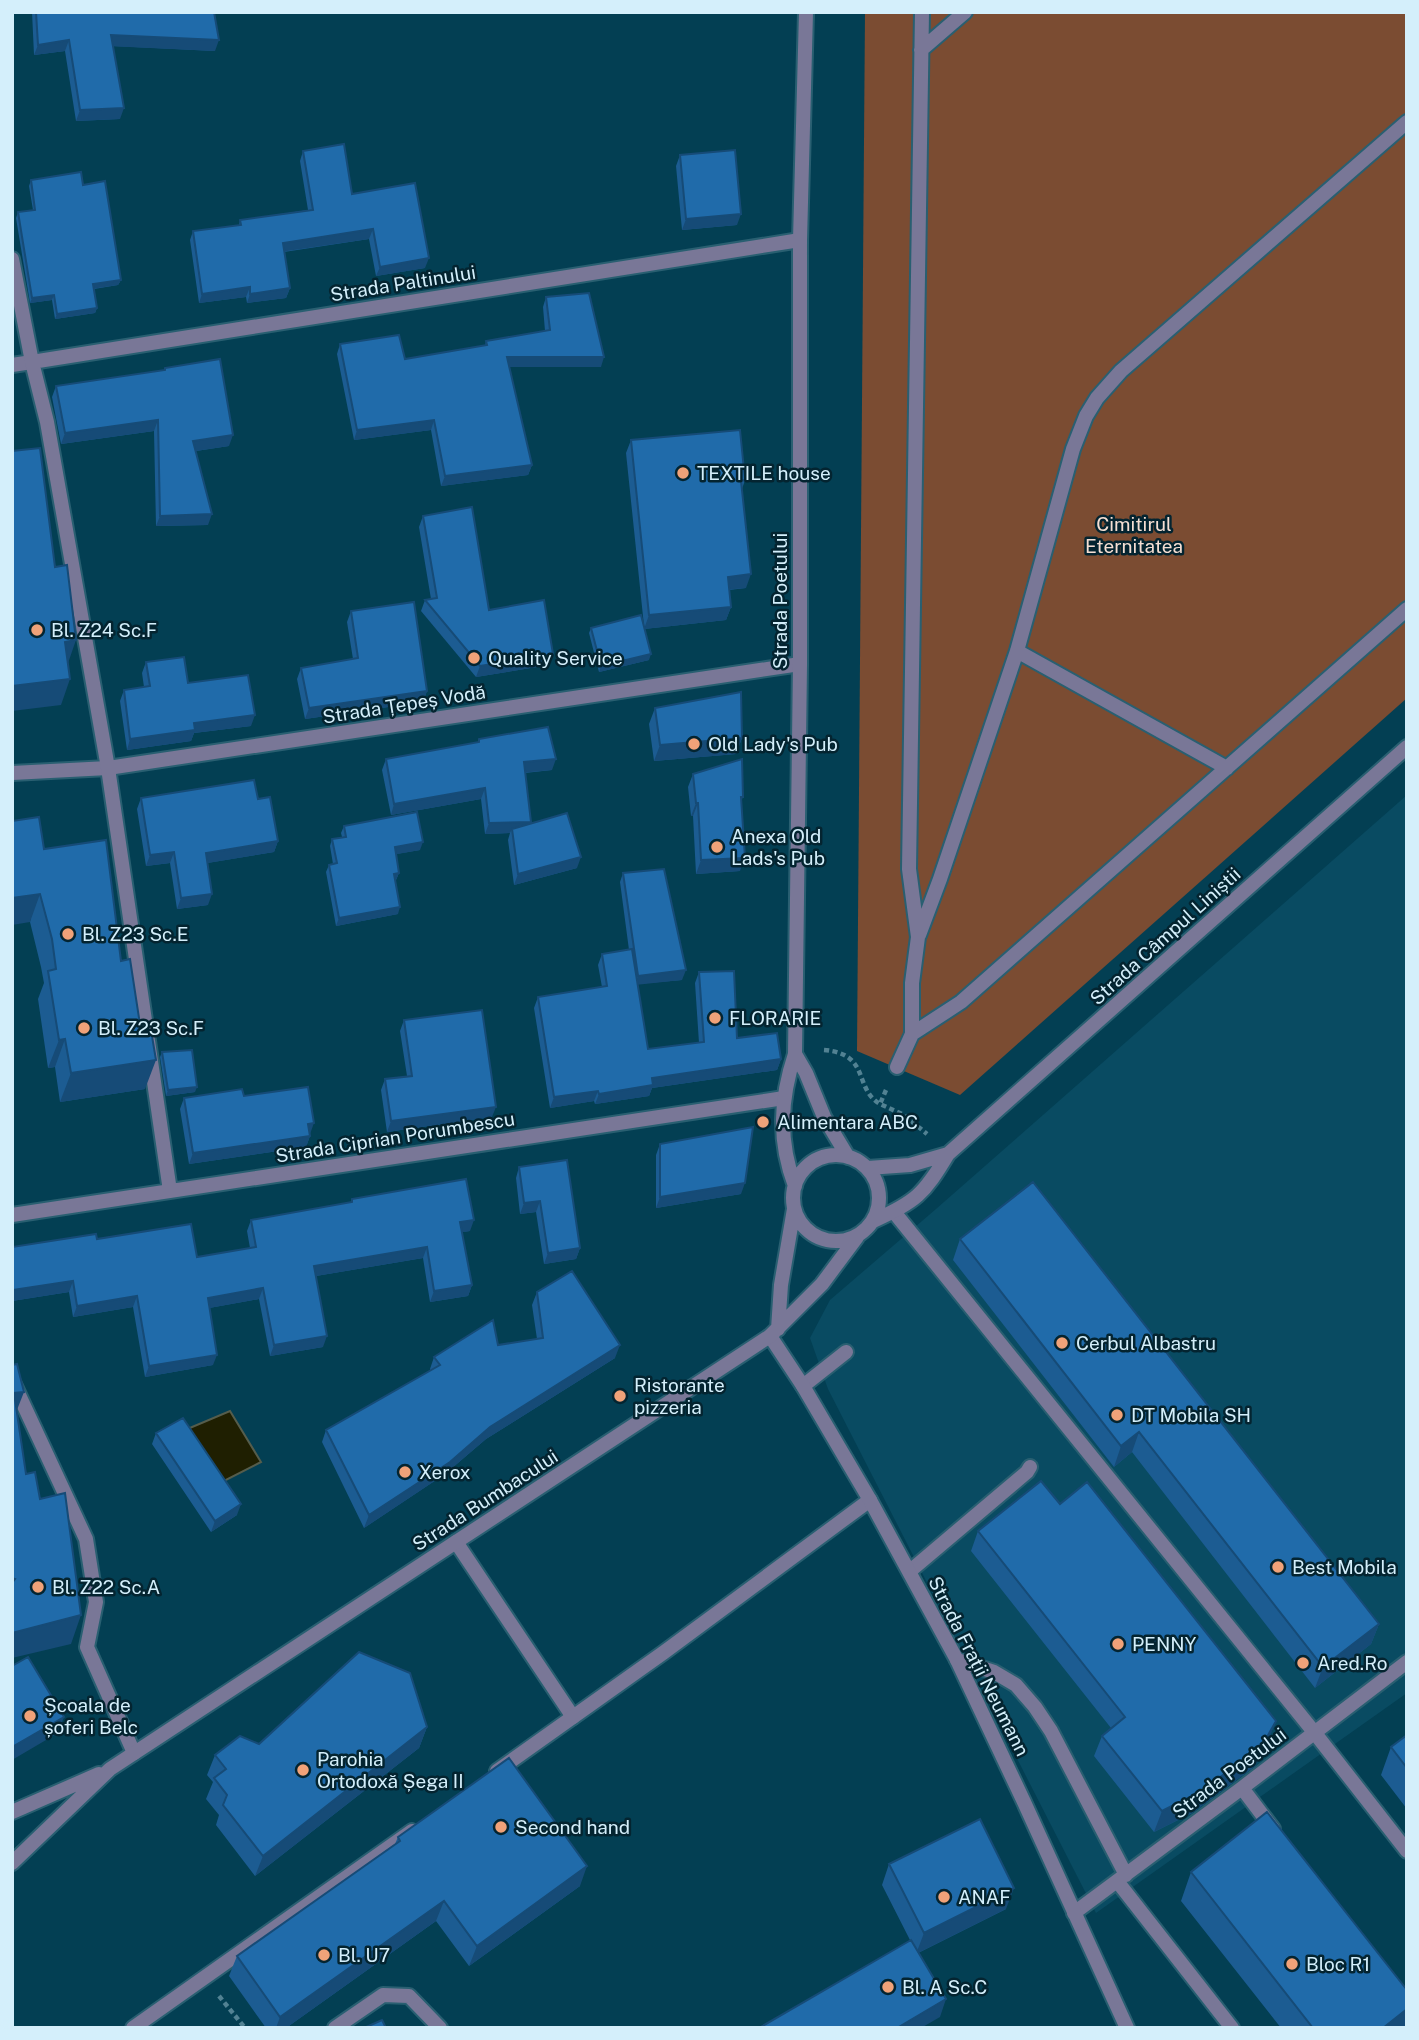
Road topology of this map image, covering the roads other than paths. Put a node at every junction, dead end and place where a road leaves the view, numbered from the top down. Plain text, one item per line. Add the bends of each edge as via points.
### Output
1 (806, 12) edge
2 (922, 12) edge
3 (965, 12) edge
4 (922, 50) junction
5 (1407, 122) edge
6 (800, 240) junction
7 (12, 260) edge
8 (32, 362) junction
9 (12, 365) edge
10 (1407, 609) edge
11 (1017, 651) junction
12 (800, 664) junction
13 (1407, 747) edge
14 (108, 768) junction
15 (1227, 768) junction
16 (12, 773) edge
17 (918, 937) junction
18 (912, 1034) junction
19 (795, 1054) junction
20 (897, 1067) road end
21 (784, 1098) junction
22 (948, 1154) junction
23 (848, 1157) junction
24 (868, 1168) junction
25 (795, 1186) junction
26 (170, 1191) junction
27 (794, 1208) junction
28 (894, 1212) junction
29 (12, 1215) edge
30 (873, 1221) junction
31 (857, 1237) junction
32 (774, 1332) junction
33 (846, 1352) dead end
34 (12, 1380) edge
35 (803, 1386) junction
36 (1030, 1467) dead end
37 (870, 1500) junction
38 (456, 1542) junction
39 (910, 1571) junction
40 (957, 1660) junction
41 (1407, 1662) edge
42 (573, 1717) junction
43 (1314, 1732) junction
44 (134, 1753) junction
45 (110, 1769) junction
46 (484, 1780) edge
47 (1242, 1788) junction
48 (12, 1812) edge
49 (428, 1819) edge
50 (1283, 1842) edge
51 (1407, 1851) edge
52 (12, 1863) edge
53 (1122, 1878) junction
54 (1074, 1913) junction
55 (133, 2028) edge
56 (335, 2028) edge
57 (440, 2028) edge
58 (1127, 2028) edge
59 (1232, 2028) edge

1 - 6 street, Strada Poetului
2 - 4 street
3 - 4 street
4 - 17 street via 909,869
5 - 11 street via 1121,371 1097,398 1073,449
6 - 8 street, Strada Paltinului
6 - 12 street, Strada Poetului
7 - 8 street
8 - 9 street, Strada Paltinului
8 - 14 street via 50,435
10 - 15 street
11 - 15 street
11 - 17 street
12 - 14 street, Strada Țepeș Vodă
12 - 19 street, Strada Poetului
13 - 22 street, Strada Câmpul Liniștii
14 - 16 street, Strada Țepeș Vodă
14 - 26 street
15 - 18 street via 961,1002
17 - 18 street
18 - 20 street
19 - 21 street, Strada Poetului
19 - 23 street
21 - 25 street, Strada Poetului via 783,1148
21 - 26 street, Strada Ciprian Porumbescu
22 - 24 street, Strada Câmpul Liniștii via 909,1165
22 - 28 street, Strada Câmpul Liniștii via 923,1192
23 - 24 street
23 - 25 street via 815,1160
24 - 30 street via 880,1199
25 - 27 street
26 - 29 street, Strada Ciprian Porumbescu
27 - 31 street via 813,1236 835,1242
27 - 32 street
28 - 30 street, Strada Câmpul Liniștii
28 - 43 street
30 - 31 street
31 - 32 street, Strada Bumbacului via 822,1284
32 - 35 street, Strada Frații Neumann
32 - 38 street, Strada Bumbacului
33 - 35 street
34 - 44 street via 86,1539 96,1602 87,1647
35 - 37 street, Strada Frații Neumann
36 - 39 street
37 - 39 street, Strada Frații Neumann
37 - 42 street
38 - 42 street
38 - 44 street, Strada Bumbacului
39 - 40 street, Strada Frații Neumann
40 - 53 street via 1016,1685 1035,1707
40 - 54 street, Strada Frații Neumann
41 - 43 street, Strada Poetului
42 - 46 street
43 - 47 street, Strada Poetului
43 - 51 street
44 - 45 street, Strada Bumbacului
45 - 48 street, Strada Bumbacului
45 - 52 street, Strada Bumbacului
47 - 50 street
47 - 53 street, Strada Poetului
49 - 55 street
53 - 54 street, Strada Poetului
53 - 59 street
54 - 58 street, Strada Frații Neumann
56 - 57 street via 383,1995 409,1996

